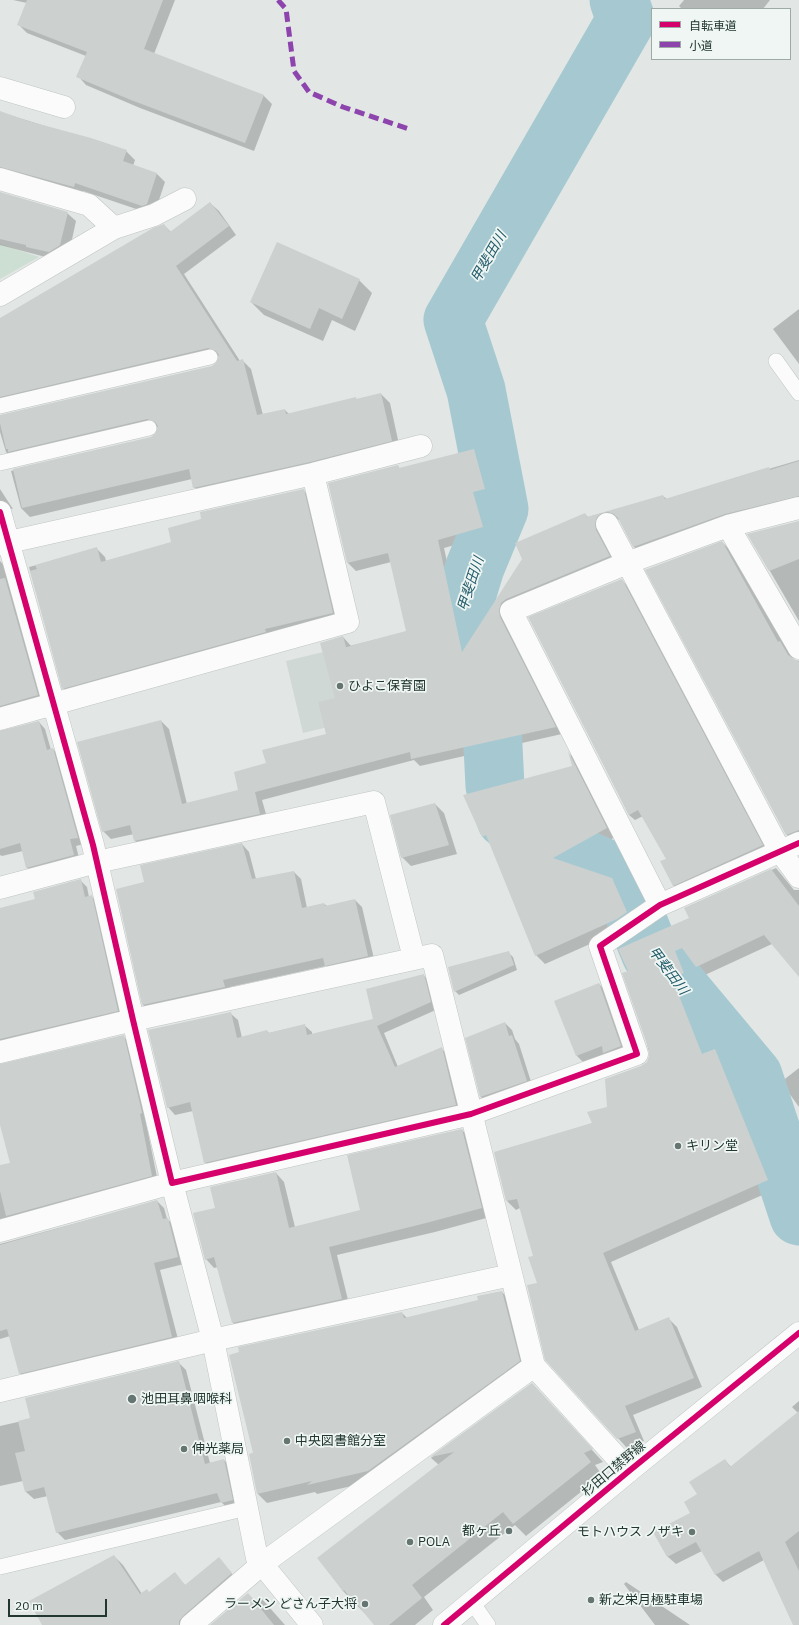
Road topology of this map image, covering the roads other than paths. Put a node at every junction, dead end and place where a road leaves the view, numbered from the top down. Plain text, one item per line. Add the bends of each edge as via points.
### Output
1 (0, 88) edge
2 (64, 107) dead end
3 (0, 179) edge
4 (185, 199) dead end
5 (114, 228) junction
6 (0, 295) edge
7 (210, 357) dead end
8 (776, 361) dead end
9 (799, 393) edge
10 (0, 406) edge
11 (150, 428) dead end
12 (421, 446) dead end
13 (0, 463) edge
14 (313, 474) junction
15 (799, 508) edge
16 (0, 512) edge
17 (607, 524) dead end
18 (728, 526) junction
19 (4, 542) edge
20 (627, 563) junction
21 (799, 648) edge
22 (54, 704) junction
23 (0, 719) edge
24 (790, 847) edge
25 (97, 862) junction
26 (799, 877) edge
27 (0, 888) edge
28 (656, 908) junction
29 (414, 958) junction
30 (133, 1020) junction
31 (0, 1052) edge
32 (471, 1114) junction
33 (172, 1183) junction
34 (0, 1231) edge
35 (511, 1275) junction
36 (799, 1333) edge
37 (213, 1340) junction
38 (534, 1366) junction
39 (0, 1391) edge
40 (630, 1470) junction
41 (247, 1508) junction
42 (262, 1564) junction
43 (0, 1567) edge
44 (472, 1602) junction
45 (192, 1625) edge
46 (312, 1625) edge
47 (444, 1625) edge
48 (488, 1625) edge

1 - 2 street
3 - 5 street via 89,205
4 - 5 street via 154,215
5 - 6 street
7 - 10 lane
8 - 9 lane
11 - 13 lane
12 - 14 street
14 - 19 street
14 - 22 street via 348,622
15 - 18 street
16 - 19 street
17 - 20 street
18 - 20 street
18 - 21 street
19 - 22 street
20 - 24 street
20 - 28 street via 512,611
22 - 23 street
22 - 25 street
24 - 26 street
24 - 28 street
25 - 27 street
25 - 29 street via 374,802
25 - 30 street
28 - 32 street via 600,946 637,1054
29 - 30 street
29 - 32 street via 432,954
30 - 31 street
30 - 33 street
32 - 33 street
32 - 35 street
33 - 34 street
33 - 37 street
35 - 37 street
35 - 38 street
36 - 40 street, 杉田口禁野線
37 - 39 street
37 - 41 street
38 - 40 street
38 - 42 street
40 - 44 street, 杉田口禁野線
41 - 42 street via 257,1558
41 - 43 lane
42 - 45 street
42 - 46 street
44 - 47 street, 杉田口禁野線
44 - 48 lane

